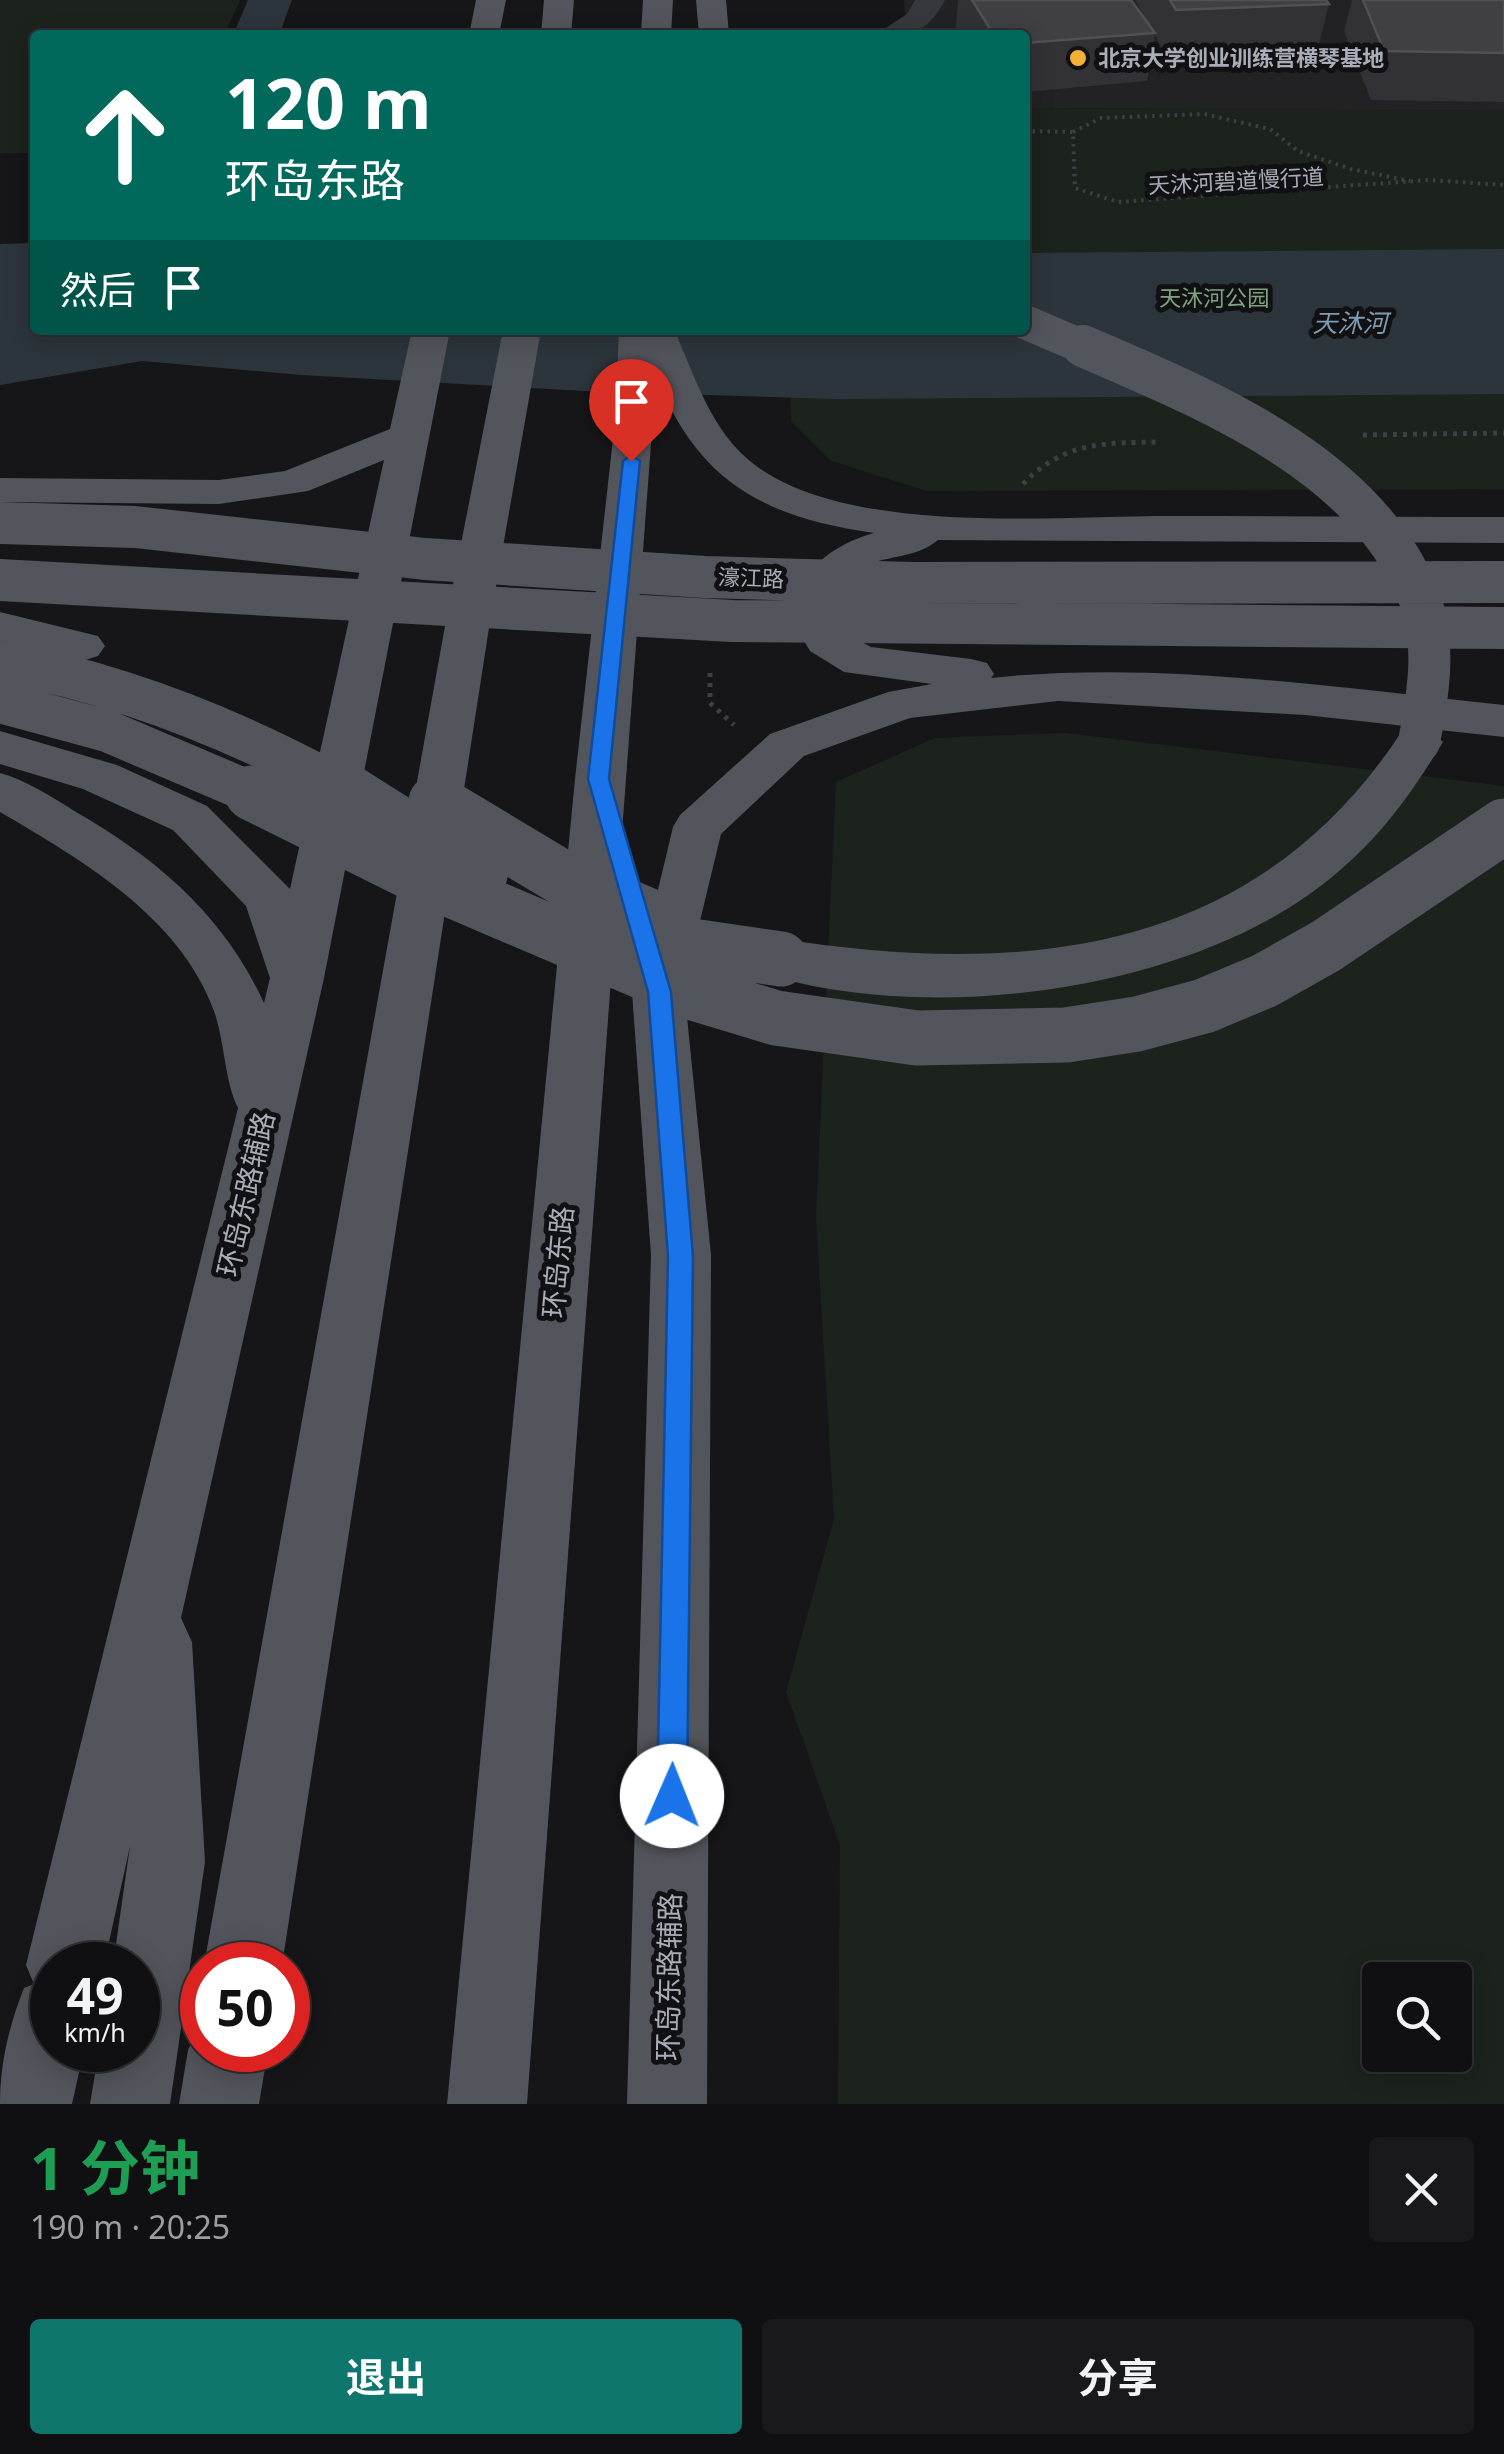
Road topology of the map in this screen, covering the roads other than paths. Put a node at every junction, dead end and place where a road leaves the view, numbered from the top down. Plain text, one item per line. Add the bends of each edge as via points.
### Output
1 (491, 0) edge
2 (559, 0) edge
3 (658, 0) edge
4 (711, 0) edge
5 (930, 0) edge
6 (485, 30) edge
7 (556, 30) edge
8 (656, 30) edge
9 (714, 30) edge
10 (900, 30) edge
11 (1030, 324) edge
12 (430, 335) edge
13 (521, 335) edge
14 (638, 335) edge
15 (657, 335) edge
16 (414, 427) junction
17 (0, 490) edge
18 (0, 523) edge
19 (952, 528) junction
20 (1504, 530) edge
21 (0, 580) edge
22 (1504, 582) edge
23 (0, 626) edge
24 (1504, 628) edge
25 (0, 661) edge
26 (1058, 686) junction
27 (0, 702) edge
28 (1504, 721) edge
29 (0, 747) edge
30 (598, 779) junction
31 (0, 790) edge
32 (1504, 826) edge
33 (536, 924) junction
34 (782, 958) junction
35 (298, 978) junction
36 (660, 992) junction
37 (265, 1112) junction
38 (153, 1589) junction
39 (69, 1942) edge
40 (246, 1942) edge
41 (39, 2072) edge
42 (224, 2072) edge
43 (32, 2102) edge
44 (130, 2104) edge
45 (219, 2104) edge
46 (487, 2104) edge
47 (668, 2104) edge

1 - 6 main road
2 - 7 main road
3 - 8 main road
4 - 9 main road
5 - 10 lane via 919,20
11 - 34 main road, bridge via 1236,418 1358,508 1398,553 1420,599 1431,685 1419,742 1400,777 1356,828 1293,884 1230,919 1128,955 1018,975 858,972
12 - 16 main road, 环岛东路辅路
13 - 40 main road
14 - 30 main road, 环岛东路
15 - 19 main road via 694,418 718,454 755,480 802,504 876,523
16 - 17 main road via 293,482 219,492
16 - 35 main road, 环岛东路辅路
18 - 22 main road, 濠江路, bridge via 135,527 425,559 705,577
19 - 20 main road
19 - 26 main road via 841,559 821,585 818,615 826,641 860,661
21 - 24 main road, 濠江路, bridge via 732,621
23 - 34 main road, bridge via 82,646 290,721 613,906
25 - 33 main road, bridge via 135,696 237,737 362,799 463,860
26 - 28 main road via 1305,700
26 - 36 main road via 904,703 788,745 698,826
27 - 33 main road, bridge via 147,742 418,876
29 - 35 main road via 100,777 190,818 269,897
30 - 36 main road, 环岛东路辅路
30 - 46 main road, 环岛东路
31 - 37 main road via 92,842 168,902 240,1008
32 - 33 main road, bridge via 1261,983 1138,1026 1034,1038 887,1037 790,1020 716,1001
33 - 34 main road, bridge
35 - 37 main road, 环岛东路辅路
36 - 47 main road, 环岛东路辅路 via 680,1256
37 - 38 main road, 环岛东路辅路
38 - 39 main road, 环岛东路辅路
38 - 44 main road via 168,1862
41 - 43 main road
42 - 45 main road

